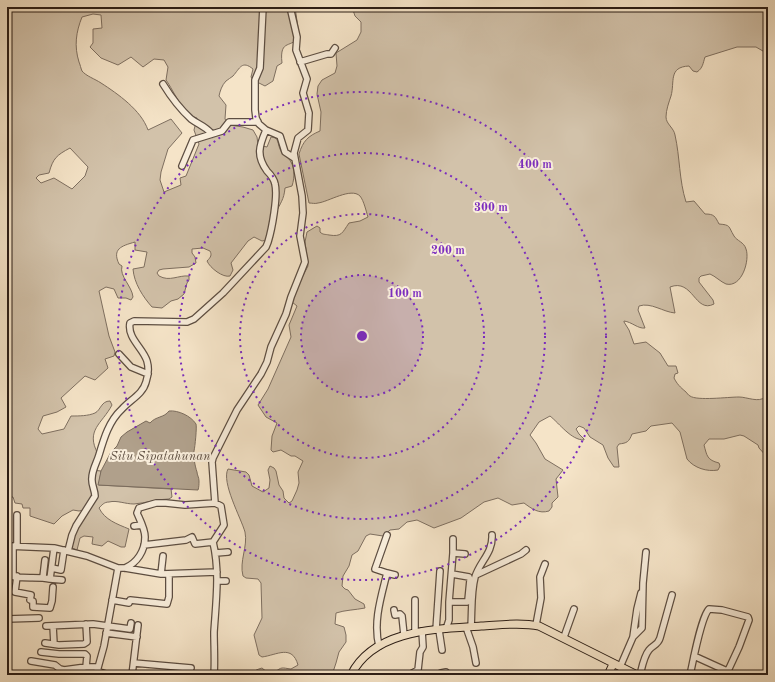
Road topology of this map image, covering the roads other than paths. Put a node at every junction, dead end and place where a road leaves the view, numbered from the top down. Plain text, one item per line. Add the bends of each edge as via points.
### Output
1 (263, 7) edge
2 (290, 7) edge
3 (335, 48) dead end
4 (300, 62) junction
5 (163, 84) dead end
6 (258, 122) junction
7 (266, 130) junction
8 (212, 134) junction
9 (294, 158) junction
10 (182, 166) dead end
11 (119, 354) dead end
12 (148, 374) junction
13 (215, 503) junction
14 (17, 515) dead end
15 (142, 525) junction
16 (134, 526) dead end
17 (387, 535) dead end
18 (492, 535) dead end
19 (453, 539) dead end
20 (213, 542) junction
21 (144, 545) junction
22 (7, 546) edge
23 (15, 546) junction
24 (54, 548) junction
25 (526, 550) dead end
26 (66, 551) junction
27 (228, 552) dead end
28 (646, 552) dead end
29 (216, 553) junction
30 (453, 553) junction
31 (465, 554) dead end
32 (163, 556) dead end
33 (46, 560) dead end
34 (545, 564) dead end
35 (52, 568) junction
36 (118, 568) junction
37 (125, 568) junction
38 (440, 571) dead end
39 (217, 572) junction
40 (161, 574) junction
41 (169, 574) junction
42 (452, 574) junction
43 (476, 575) junction
44 (12, 576) edge
45 (43, 577) junction
46 (50, 579) junction
47 (62, 580) dead end
48 (217, 581) junction
49 (226, 581) dead end
50 (53, 587) dead end
51 (672, 595) dead end
52 (112, 600) junction
53 (415, 600) dead end
54 (449, 602) junction
55 (574, 609) dead end
56 (394, 610) dead end
57 (39, 618) dead end
58 (7, 619) edge
59 (131, 623) dead end
60 (86, 624) junction
61 (138, 625) dead end
62 (536, 625) junction
63 (46, 626) dead end
64 (52, 626) junction
65 (107, 626) junction
66 (469, 627) junction
67 (440, 630) junction
68 (418, 632) junction
69 (106, 633) junction
70 (404, 635) junction
71 (137, 637) junction
72 (564, 637) junction
73 (45, 643) dead end
74 (54, 644) junction
75 (379, 646) junction
76 (442, 650) dead end
77 (41, 652) dead end
78 (694, 656) junction
79 (31, 661) dead end
80 (134, 663) junction
81 (476, 664) dead end
82 (613, 664) junction
83 (86, 667) junction
84 (620, 667) junction
85 (191, 668) dead end
86 (97, 671) edge
87 (419, 673) edge
88 (441, 673) dead end
89 (726, 673) edge
90 (109, 675) edge
91 (132, 675) edge
92 (214, 675) edge
93 (351, 675) edge
94 (409, 675) edge
95 (450, 675) edge
96 (608, 675) edge
97 (637, 675) edge
98 (640, 675) edge
99 (690, 675) edge

1 - 6 street via 260,68 256,76 254,104
2 - 4 street
3 - 4 street via 331,54
4 - 9 street via 306,79 303,91 309,111 309,125 307,132 298,138
5 - 8 street via 181,109
6 - 7 street
6 - 8 street via 227,122 222,131
7 - 9 street via 280,136 285,152
7 - 12 street via 260,158 274,181 276,194 266,247 194,319 187,322 130,323 131,334 147,361
8 - 10 street via 192,141
9 - 13 street via 302,196 300,236 305,262 267,362 237,410 213,458
11 - 12 street via 131,367
12 - 26 street via 144,389 111,422 93,472 96,496 76,526
13 - 15 street via 185,505 166,502 141,507 137,512
13 - 20 street via 221,506 224,525
14 - 23 street
15 - 16 street
15 - 21 street
17 - 75 street via 375,569 390,573 376,622
18 - 43 street via 491,548
19 - 30 street
20 - 21 street via 195,544 192,537
20 - 29 street
21 - 37 street via 135,563
22 - 23 street
23 - 24 street
23 - 44 street
24 - 26 street
24 - 35 street
25 - 43 street
26 - 35 street via 61,570
26 - 36 street via 100,560
27 - 29 street
28 - 84 street via 644,583 633,636
29 - 39 street
30 - 31 street
30 - 42 street
32 - 40 street
33 - 45 street
34 - 62 street via 540,578 541,598
35 - 46 street
36 - 37 street
36 - 52 street
37 - 40 street
38 - 67 street
39 - 41 street
39 - 48 street
40 - 41 street
41 - 52 street via 167,604
42 - 54 street
42 - 54 street via 469,577 468,600
43 - 66 street
44 - 45 street
44 - 50 street via 15,592 31,595 33,607 50,607
45 - 46 street
46 - 47 street
48 - 49 street
48 - 92 street
51 - 98 street via 658,644 647,652
52 - 65 street
53 - 68 street
54 - 67 street via 449,620
55 - 72 street
56 - 70 street via 394,615 402,616
57 - 58 street
59 - 65 street via 130,629
60 - 64 street
60 - 65 street
60 - 74 street via 86,643
61 - 71 street
62 - 66 main road
62 - 72 main road
63 - 64 street
64 - 74 street
65 - 69 street
66 - 67 main road
66 - 81 street
67 - 68 main road
67 - 76 street
68 - 70 main road
68 - 87 street via 423,647 420,652
69 - 71 street
69 - 86 street
70 - 75 main road
71 - 80 street
72 - 82 main road
73 - 74 street
75 - 93 main road via 358,662
77 - 83 street via 85,654
78 - 89 street
78 - 89 street via 707,610 722,610 748,617 749,623
78 - 99 street
79 - 83 street via 55,665 64,670
80 - 85 street
80 - 91 street
82 - 84 main road
82 - 96 main road
83 - 86 street
84 - 97 main road
86 - 90 street
87 - 94 street
88 - 95 street via 446,672

